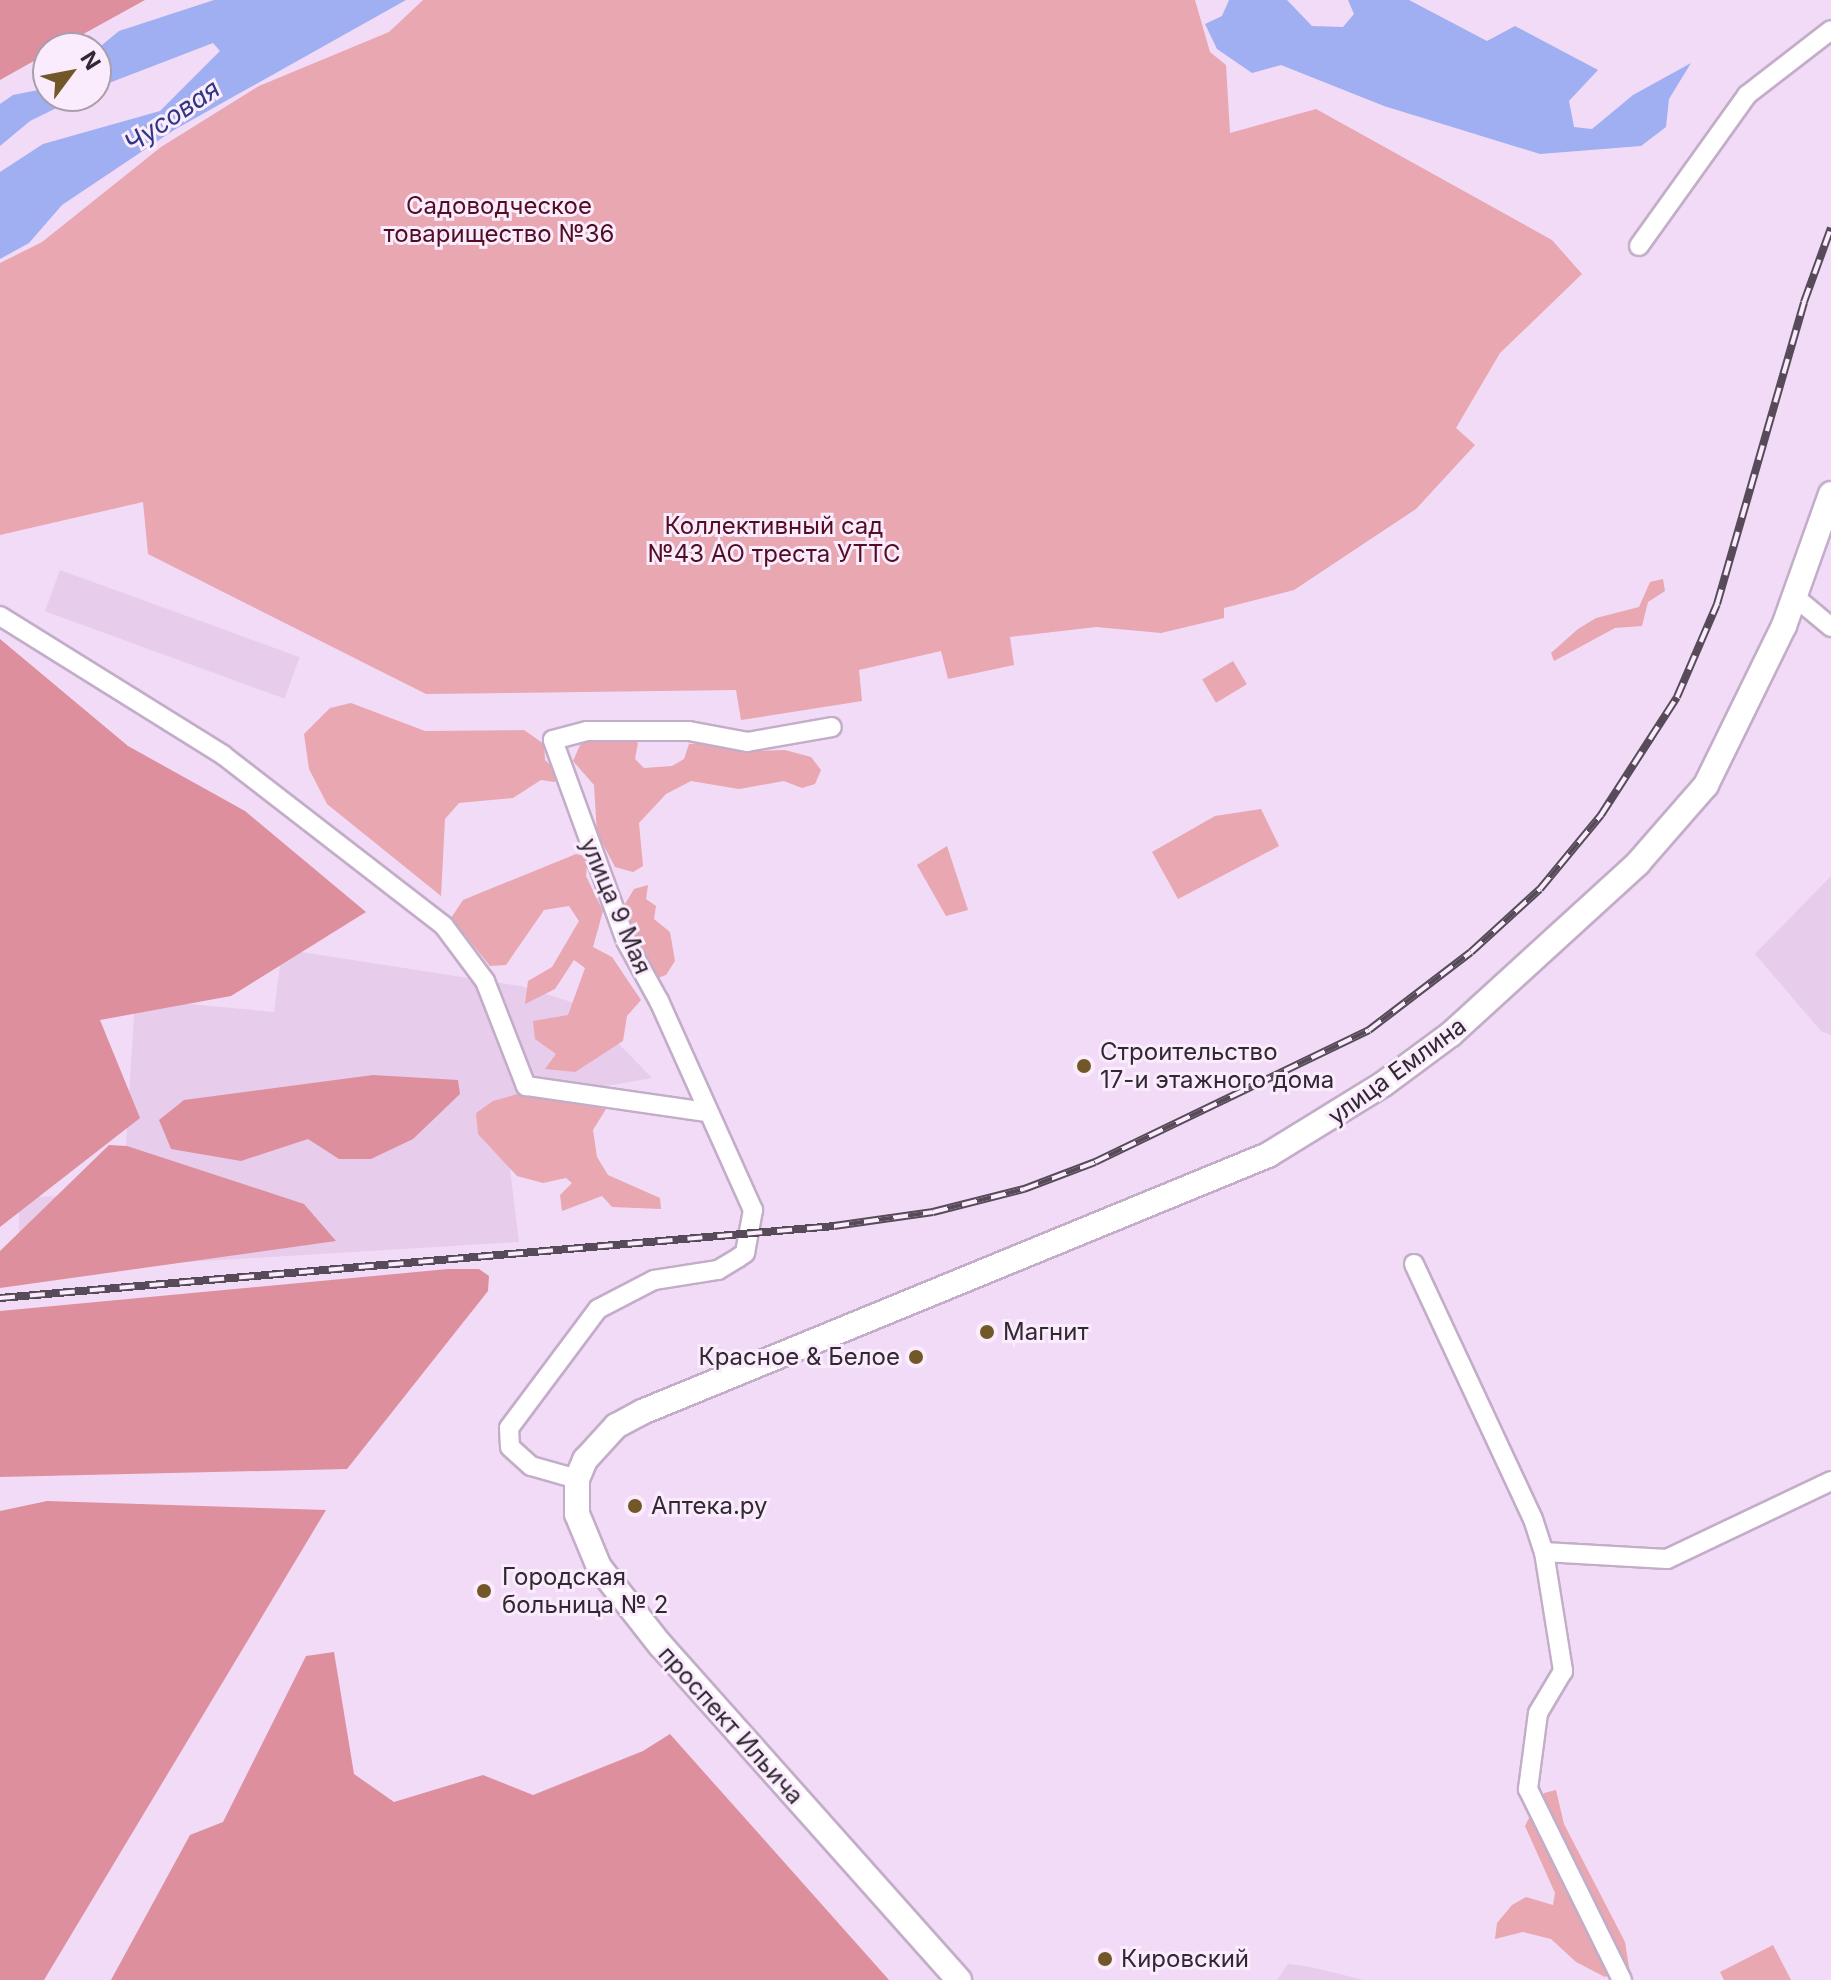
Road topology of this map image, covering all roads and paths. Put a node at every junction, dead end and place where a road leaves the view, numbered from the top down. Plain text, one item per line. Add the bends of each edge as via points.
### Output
1 (1831, 30) edge
2 (1639, 246) dead end
3 (1831, 494) edge
4 (1795, 597) junction
5 (0, 616) edge
6 (1831, 627) edge
7 (832, 727) dead end
8 (706, 1112) junction
9 (1414, 1264) dead end
10 (577, 1479) junction
11 (1831, 1481) edge
12 (1544, 1552) junction
13 (959, 1980) edge
14 (1622, 1980) edge

1 - 2 street via 1747,95
3 - 4 street, улица Емлина
4 - 6 street
4 - 10 street, улица Емлина via 1725,751 1686,812 1495,998 1382,1085 1268,1155 642,1412 598,1441
5 - 8 street via 223,755 444,926 485,981 526,1086
7 - 8 street, улица 9 Мая via 747,742 689,731 587,731 553,740 626,941 659,1001
8 - 10 street, улица 9 Мая via 753,1210 745,1253 718,1270 654,1280 619,1294 584,1322 509,1428 510,1447 531,1466
9 - 12 street
10 - 13 street, проспект Ильича via 580,1528 599,1567 661,1646
11 - 12 street via 1667,1559
12 - 14 street via 1563,1671 1538,1713 1528,1789

